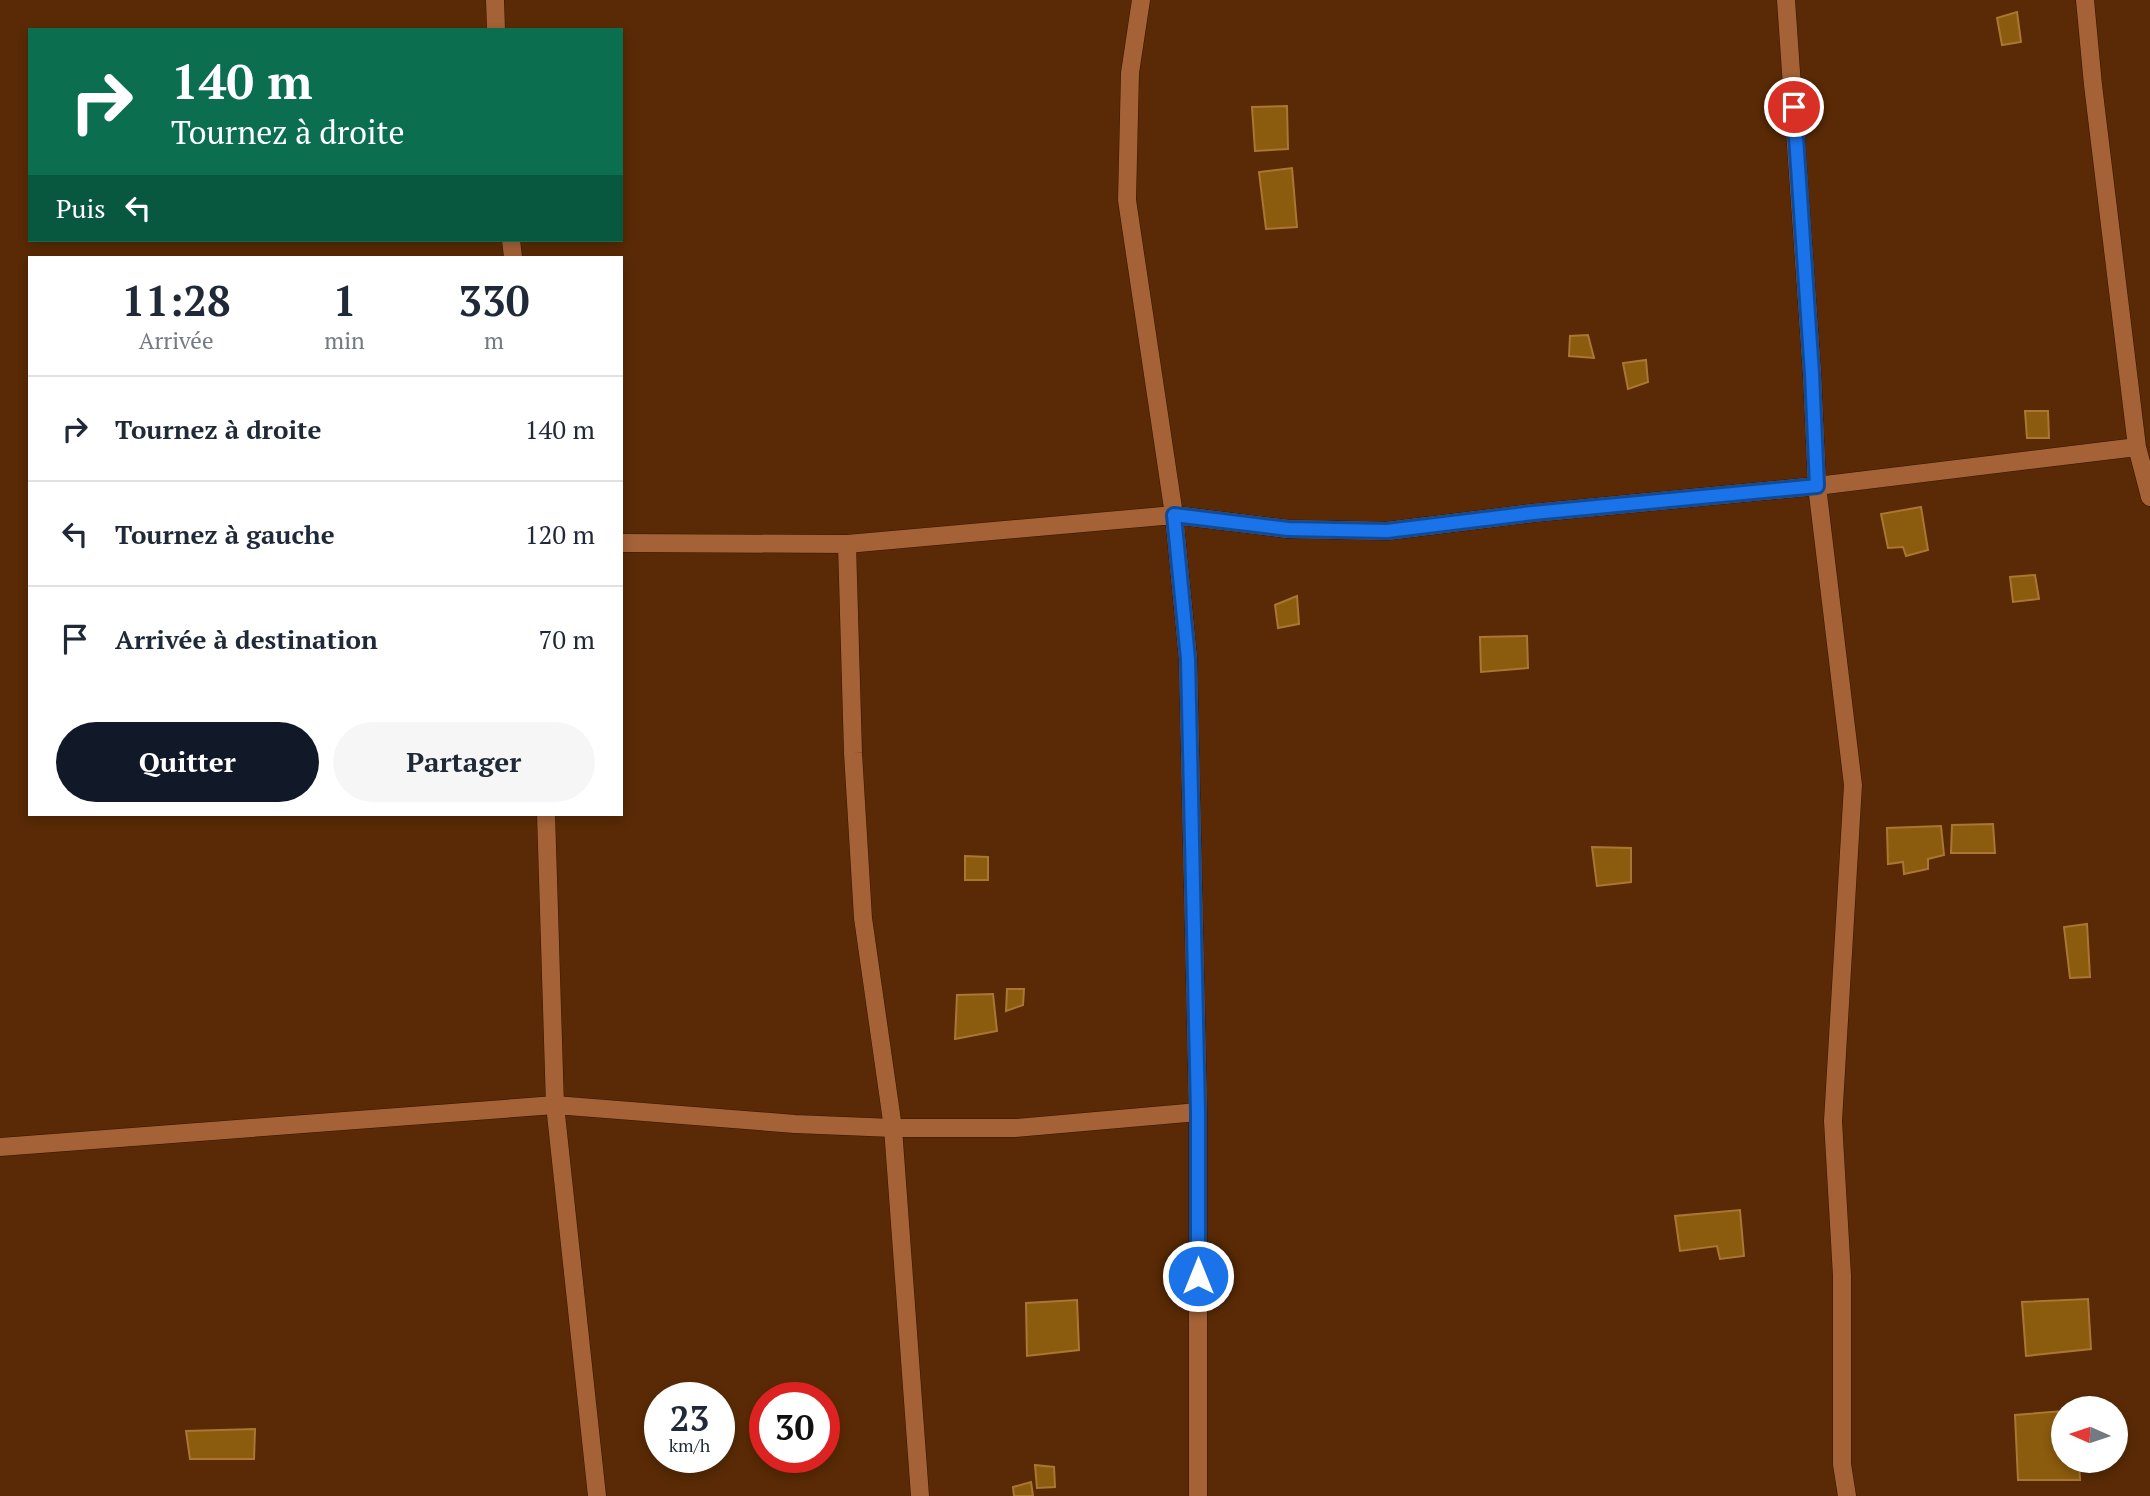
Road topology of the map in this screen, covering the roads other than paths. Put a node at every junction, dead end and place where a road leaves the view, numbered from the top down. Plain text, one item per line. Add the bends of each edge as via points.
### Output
1 (495, 0) edge
2 (1141, 0) edge
3 (1786, 0) edge
4 (2085, 0) edge
5 (496, 28) edge
6 (2137, 447) junction
7 (1817, 486) junction
8 (2150, 497) edge
9 (1174, 515) junction
10 (623, 543) edge
11 (847, 544) junction
12 (546, 816) edge
13 (555, 1105) junction
14 (1198, 1112) junction
15 (892, 1128) junction
16 (0, 1147) edge
17 (597, 1496) edge
18 (919, 1496) edge
19 (1198, 1496) edge
20 (1847, 1496) edge

1 - 5 street
2 - 9 street via 1130,73 1127,200
3 - 7 street
4 - 6 street
6 - 7 street
6 - 8 street
7 - 9 street via 1387,531 1288,529
7 - 20 street via 1853,785 1833,1121 1842,1276 1842,1464
9 - 11 street
9 - 14 street via 1188,659
10 - 11 street
11 - 15 street via 863,918
12 - 13 street
13 - 15 street
13 - 16 street
13 - 17 street
14 - 15 street via 1014,1128
14 - 19 street
15 - 18 street

